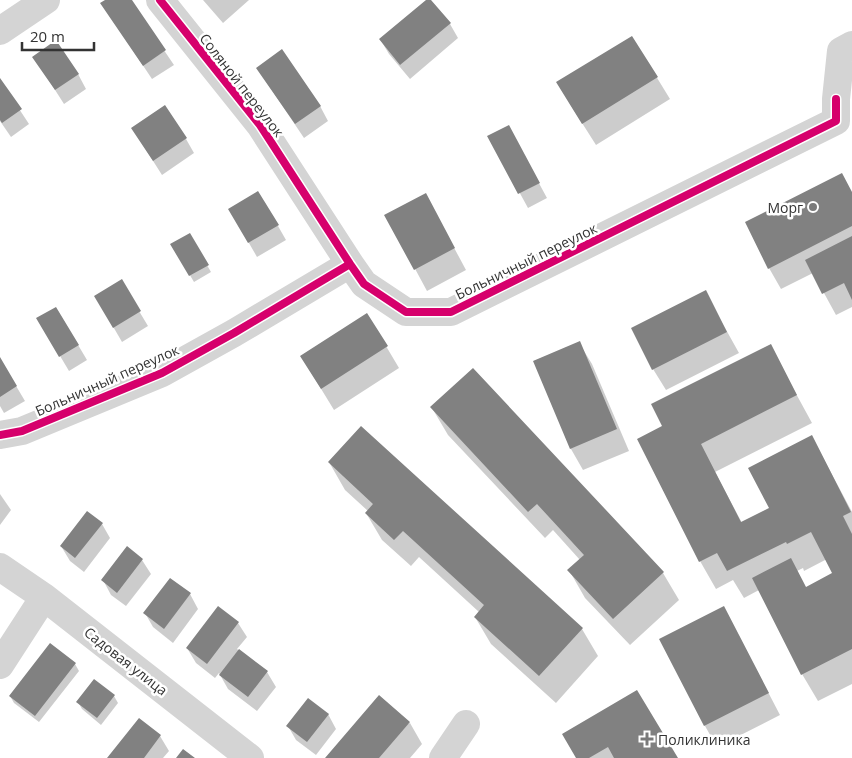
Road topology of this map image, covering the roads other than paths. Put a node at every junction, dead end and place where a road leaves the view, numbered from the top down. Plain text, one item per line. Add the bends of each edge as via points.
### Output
1 (46, 0) edge
2 (160, 0) edge
3 (0, 31) edge
4 (852, 46) edge
5 (350, 264) junction
6 (0, 435) edge
7 (0, 567) edge
8 (44, 597) junction
9 (0, 664) edge
10 (466, 724) dead end
11 (250, 758) edge
12 (443, 758) edge

1 - 3 street
2 - 5 street, Соляной переулок via 260,125
4 - 5 street, Больничный переулок via 841,51 836,121 451,312 406,312 364,284
5 - 6 street, Больничный переулок via 162,373 22,431
7 - 8 street, Садовая улица
8 - 9 street
8 - 11 street, Садовая улица
10 - 12 street

